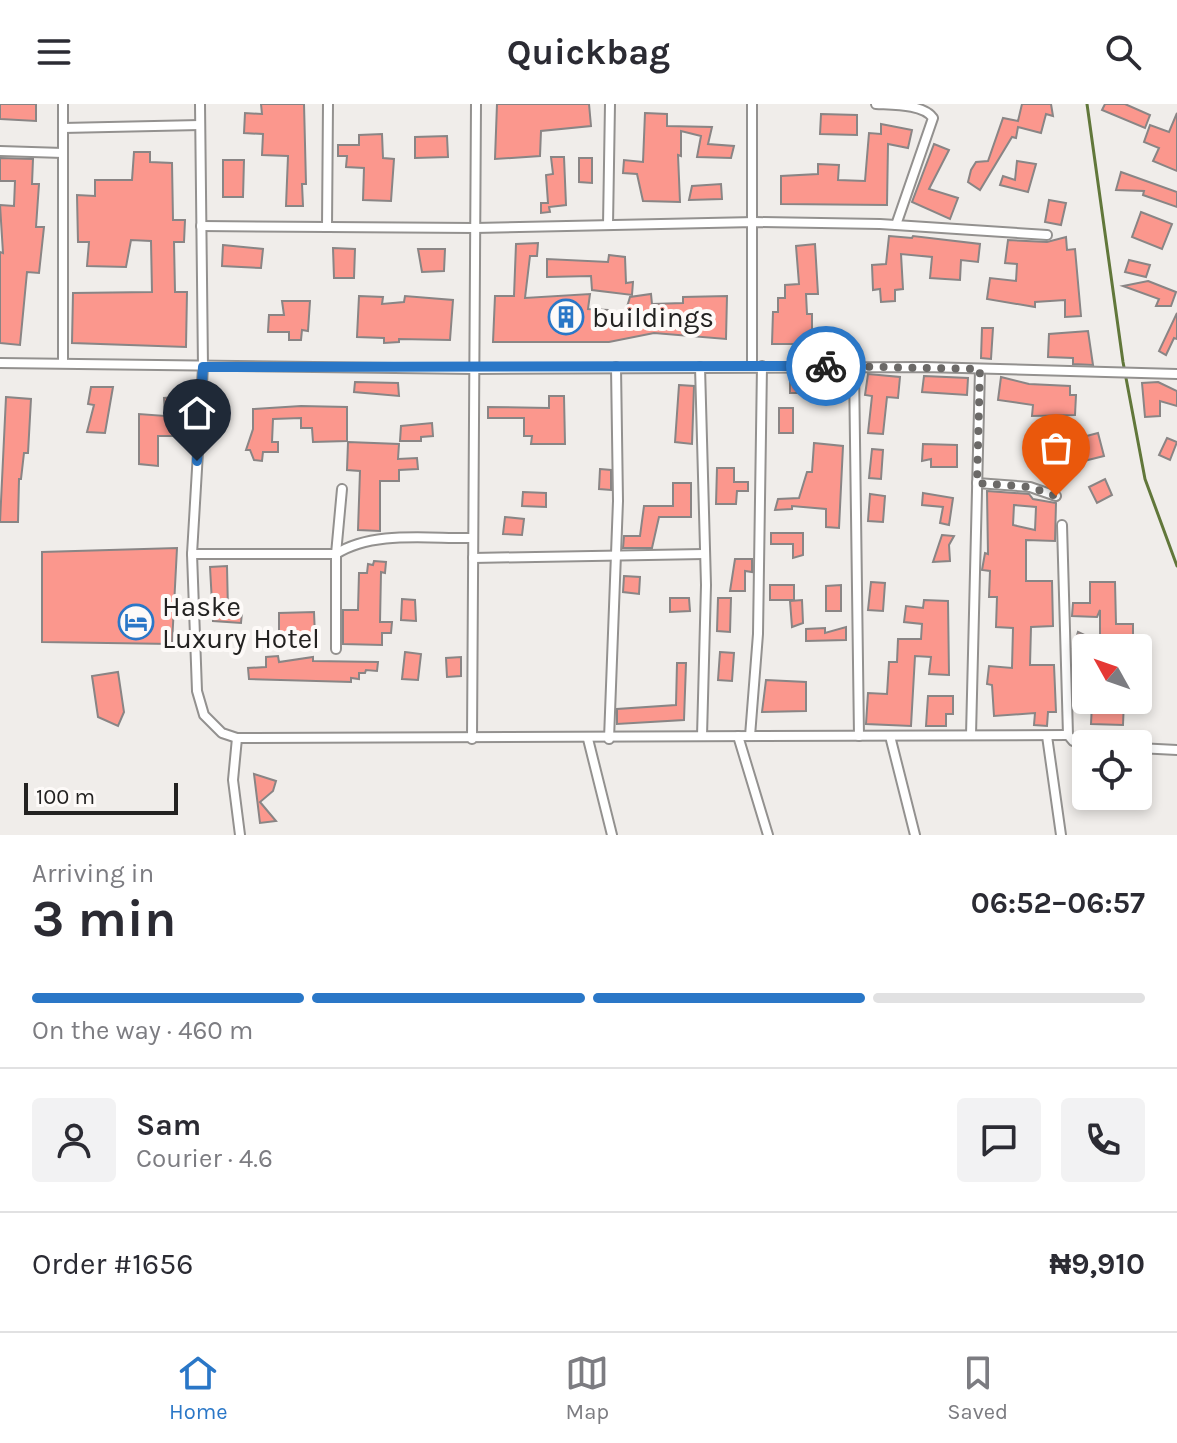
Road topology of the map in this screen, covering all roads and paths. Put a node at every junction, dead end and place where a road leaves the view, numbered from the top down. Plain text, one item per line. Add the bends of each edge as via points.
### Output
1 (63, 104) edge
2 (200, 104) edge
3 (328, 104) edge
4 (476, 104) edge
5 (610, 104) edge
6 (752, 104) edge
7 (876, 104) edge
8 (200, 125) junction
9 (63, 128) junction
10 (0, 151) edge
11 (63, 153) junction
12 (755, 222) junction
13 (608, 225) junction
14 (896, 225) junction
15 (201, 226) junction
16 (327, 227) junction
17 (475, 228) junction
18 (1047, 235) dead end
19 (63, 362) junction
20 (0, 363) edge
21 (757, 366) junction
22 (203, 367) junction
23 (616, 367) junction
24 (700, 367) junction
25 (854, 367) junction
26 (475, 369) junction
27 (980, 369) junction
28 (1177, 374) edge
29 (977, 483) junction
30 (342, 489) dead end
31 (1056, 496) dead end
32 (1062, 525) dead end
33 (473, 538) junction
34 (192, 554) junction
35 (336, 554) junction
36 (704, 554) junction
37 (617, 555) junction
38 (473, 558) junction
39 (336, 649) dead end
40 (971, 735) junction
41 (1068, 735) junction
42 (702, 736) junction
43 (738, 736) junction
44 (750, 736) junction
45 (859, 736) junction
46 (890, 736) junction
47 (1047, 736) junction
48 (237, 738) junction
49 (472, 739) junction
50 (588, 739) junction
51 (609, 739) junction
52 (1072, 740) edge
53 (1152, 749) edge
54 (1177, 750) edge
55 (240, 835) edge
56 (612, 835) edge
57 (768, 835) edge
58 (915, 835) edge
59 (1061, 835) edge

1 - 9 street
2 - 8 street
3 - 16 street
4 - 17 street
5 - 13 street
6 - 12 street
7 - 14 street via 915,107 933,118
8 - 9 street
8 - 15 street
9 - 11 street
10 - 11 street
11 - 19 street
12 - 13 street
12 - 14 street
12 - 21 street
13 - 17 street
14 - 18 street
15 - 16 street
15 - 22 street
16 - 17 street
17 - 26 street
19 - 20 street
19 - 22 street
21 - 24 street
21 - 25 street
21 - 44 street via 758,634
22 - 26 street
22 - 34 street
23 - 24 street
23 - 26 street
23 - 37 street
24 - 36 street
25 - 27 street
25 - 45 street
26 - 33 street
27 - 28 street
27 - 29 street
29 - 31 street via 1030,487
29 - 40 street
30 - 35 street
32 - 41 street
33 - 35 street via 369,540
33 - 38 street
34 - 35 street
34 - 48 street via 199,704 214,727
35 - 39 street
36 - 37 street
36 - 42 street
37 - 38 street
37 - 51 street
38 - 49 street
40 - 46 street
40 - 47 street
41 - 47 street
41 - 52 street
42 - 43 street
42 - 51 street
43 - 44 street
43 - 57 street
44 - 45 street
45 - 46 street
46 - 58 street
47 - 59 street
48 - 49 street
48 - 55 street via 233,780
49 - 50 street
50 - 51 street
50 - 56 street
53 - 54 street

